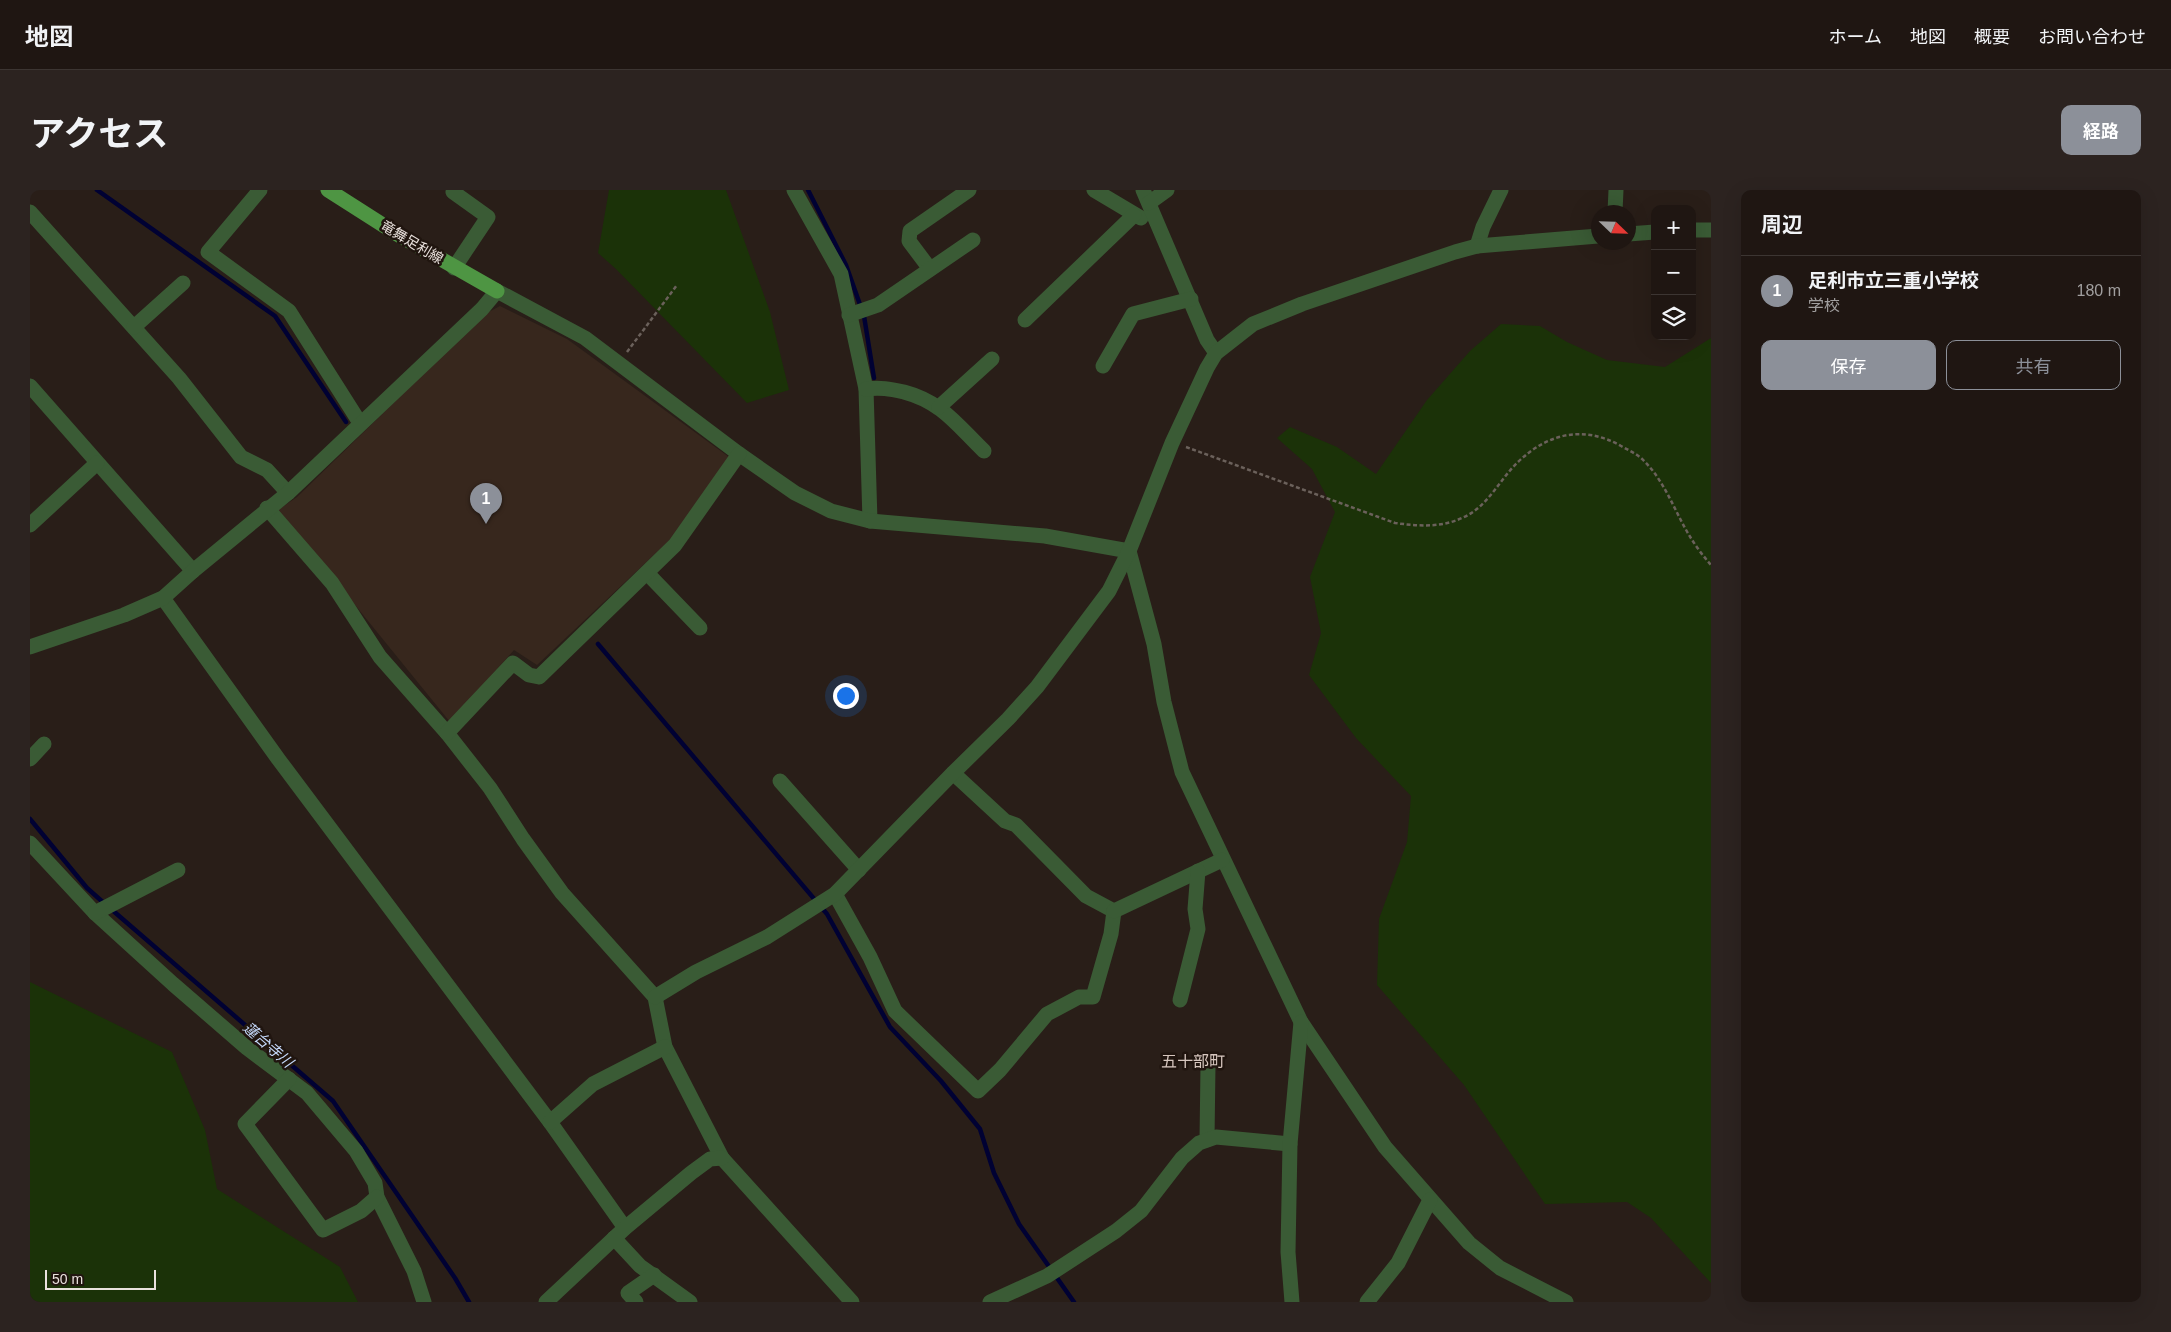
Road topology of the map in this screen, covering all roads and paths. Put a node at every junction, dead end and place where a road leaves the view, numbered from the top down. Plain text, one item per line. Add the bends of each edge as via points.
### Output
1 (260, 190) edge
2 (328, 190) edge
3 (454, 190) edge
4 (794, 190) edge
5 (970, 190) edge
6 (1094, 190) edge
7 (1167, 190) edge
8 (1500, 190) edge
9 (1616, 190) edge
10 (1146, 197) edge
11 (1615, 205) edge
12 (30, 212) edge
13 (1134, 215) junction
14 (1155, 220) junction
15 (1696, 230) edge
16 (1711, 230) edge
17 (1651, 232) edge
18 (1636, 233) edge
19 (1591, 237) edge
20 (973, 240) dead end
21 (1477, 246) junction
22 (454, 268) junction
23 (930, 269) junction
24 (183, 283) dead end
25 (677, 285) dead end
26 (497, 291) junction
27 (1191, 300) junction
28 (850, 315) junction
29 (1025, 320) dead end
30 (134, 327) junction
31 (1216, 353) junction
32 (992, 359) dead end
33 (620, 363) junction
34 (1103, 366) dead end
35 (30, 386) edge
36 (866, 389) junction
37 (940, 407) junction
38 (360, 422) junction
39 (1184, 447) dead end
40 (984, 451) dead end
41 (739, 454) junction
42 (97, 463) junction
43 (288, 493) junction
44 (267, 508) junction
45 (870, 522) junction
46 (30, 525) edge
47 (1129, 551) junction
48 (1711, 566) edge
49 (192, 570) junction
50 (647, 573) junction
51 (163, 598) junction
52 (700, 628) dead end
53 (30, 647) edge
54 (447, 733) junction
55 (44, 744) dead end
56 (30, 759) edge
57 (953, 773) junction
58 (780, 781) dead end
59 (30, 843) edge
60 (1222, 860) junction
61 (178, 870) dead end
62 (860, 870) junction
63 (1198, 871) junction
64 (835, 894) junction
65 (1114, 910) junction
66 (95, 913) junction
67 (655, 997) junction
68 (1180, 1000) dead end
69 (1300, 1022) junction
70 (664, 1047) junction
71 (1208, 1065) dead end
72 (289, 1079) junction
73 (550, 1122) junction
74 (1207, 1140) junction
75 (1290, 1144) junction
76 (722, 1158) junction
77 (377, 1197) junction
78 (1430, 1200) junction
79 (620, 1233) junction
80 (654, 1275) junction
81 (424, 1302) edge
82 (546, 1302) edge
83 (636, 1302) edge
84 (690, 1302) edge
85 (852, 1302) edge
86 (990, 1302) edge
87 (1292, 1302) edge
88 (1367, 1302) edge
89 (1566, 1302) edge

1 - 38 street via 208,252 289,311
2 - 22 main road, 竜舞足利線
3 - 22 street via 488,218
4 - 28 street via 841,274
5 - 23 street via 910,231 909,241
6 - 13 street
7 - 10 street
8 - 21 street
9 - 11 street
10 - 14 street
12 - 30 street
13 - 14 street
13 - 29 street
14 - 27 street
15 - 16 street
17 - 18 street
19 - 21 street
20 - 23 street
21 - 31 street via 1302,304 1253,324
22 - 26 main road, 竜舞足利線
23 - 28 street via 878,305
24 - 30 street
25 - 33 path
26 - 33 street via 585,338
26 - 38 street via 482,309
27 - 31 street via 1207,340
27 - 34 street via 1133,314
28 - 36 street
30 - 43 street via 241,457 267,470
31 - 47 street via 1172,443
32 - 37 street
33 - 41 street
35 - 42 street
36 - 37 street via 887,388 927,399
36 - 45 street
37 - 40 street
38 - 43 street
39 - 48 path via 1395,523 1421,526 1464,518 1491,494 1517,463 1543,442 1563,436 1596,434 1639,456 1658,476 1689,535
41 - 45 street via 795,493 831,511
41 - 50 street via 675,545
42 - 46 street
42 - 49 street
43 - 44 street
44 - 49 street
44 - 54 street via 332,584 380,657
45 - 47 street via 1045,536
47 - 57 street via 1109,591 1037,687
47 - 60 street via 1154,644 1164,702 1182,772
49 - 51 street
50 - 52 street
50 - 54 street via 539,677 529,675 513,663
51 - 53 street
51 - 73 street
54 - 67 street via 490,788 562,893
55 - 56 street
57 - 62 street
57 - 65 street via 1006,821 1016,825 1086,896
58 - 62 street
59 - 66 street
60 - 63 street
60 - 69 street
61 - 66 street
62 - 64 street
63 - 65 street
63 - 68 street via 1195,909 1198,929
64 - 65 street via 895,1011 978,1092 1047,1014 1079,997 1093,997 1111,934
64 - 67 street via 768,937 696,972
66 - 72 street via 246,1048
67 - 70 street
69 - 75 street
69 - 78 street via 1385,1147
70 - 73 street via 593,1084
70 - 76 street
71 - 74 street
72 - 77 street via 308,1093 356,1151 375,1183
72 - 77 street via 245,1124 323,1230 361,1211
73 - 79 street
74 - 75 street via 1216,1137
74 - 86 street via 1182,1158 1141,1211 1116,1231 1047,1276
75 - 87 street via 1288,1252
76 - 79 street via 710,1159
76 - 85 street
77 - 81 street via 414,1271
78 - 88 street via 1398,1263
78 - 89 street via 1469,1243 1500,1268
79 - 80 street via 640,1266
79 - 82 street
80 - 83 street via 628,1293
80 - 84 street

